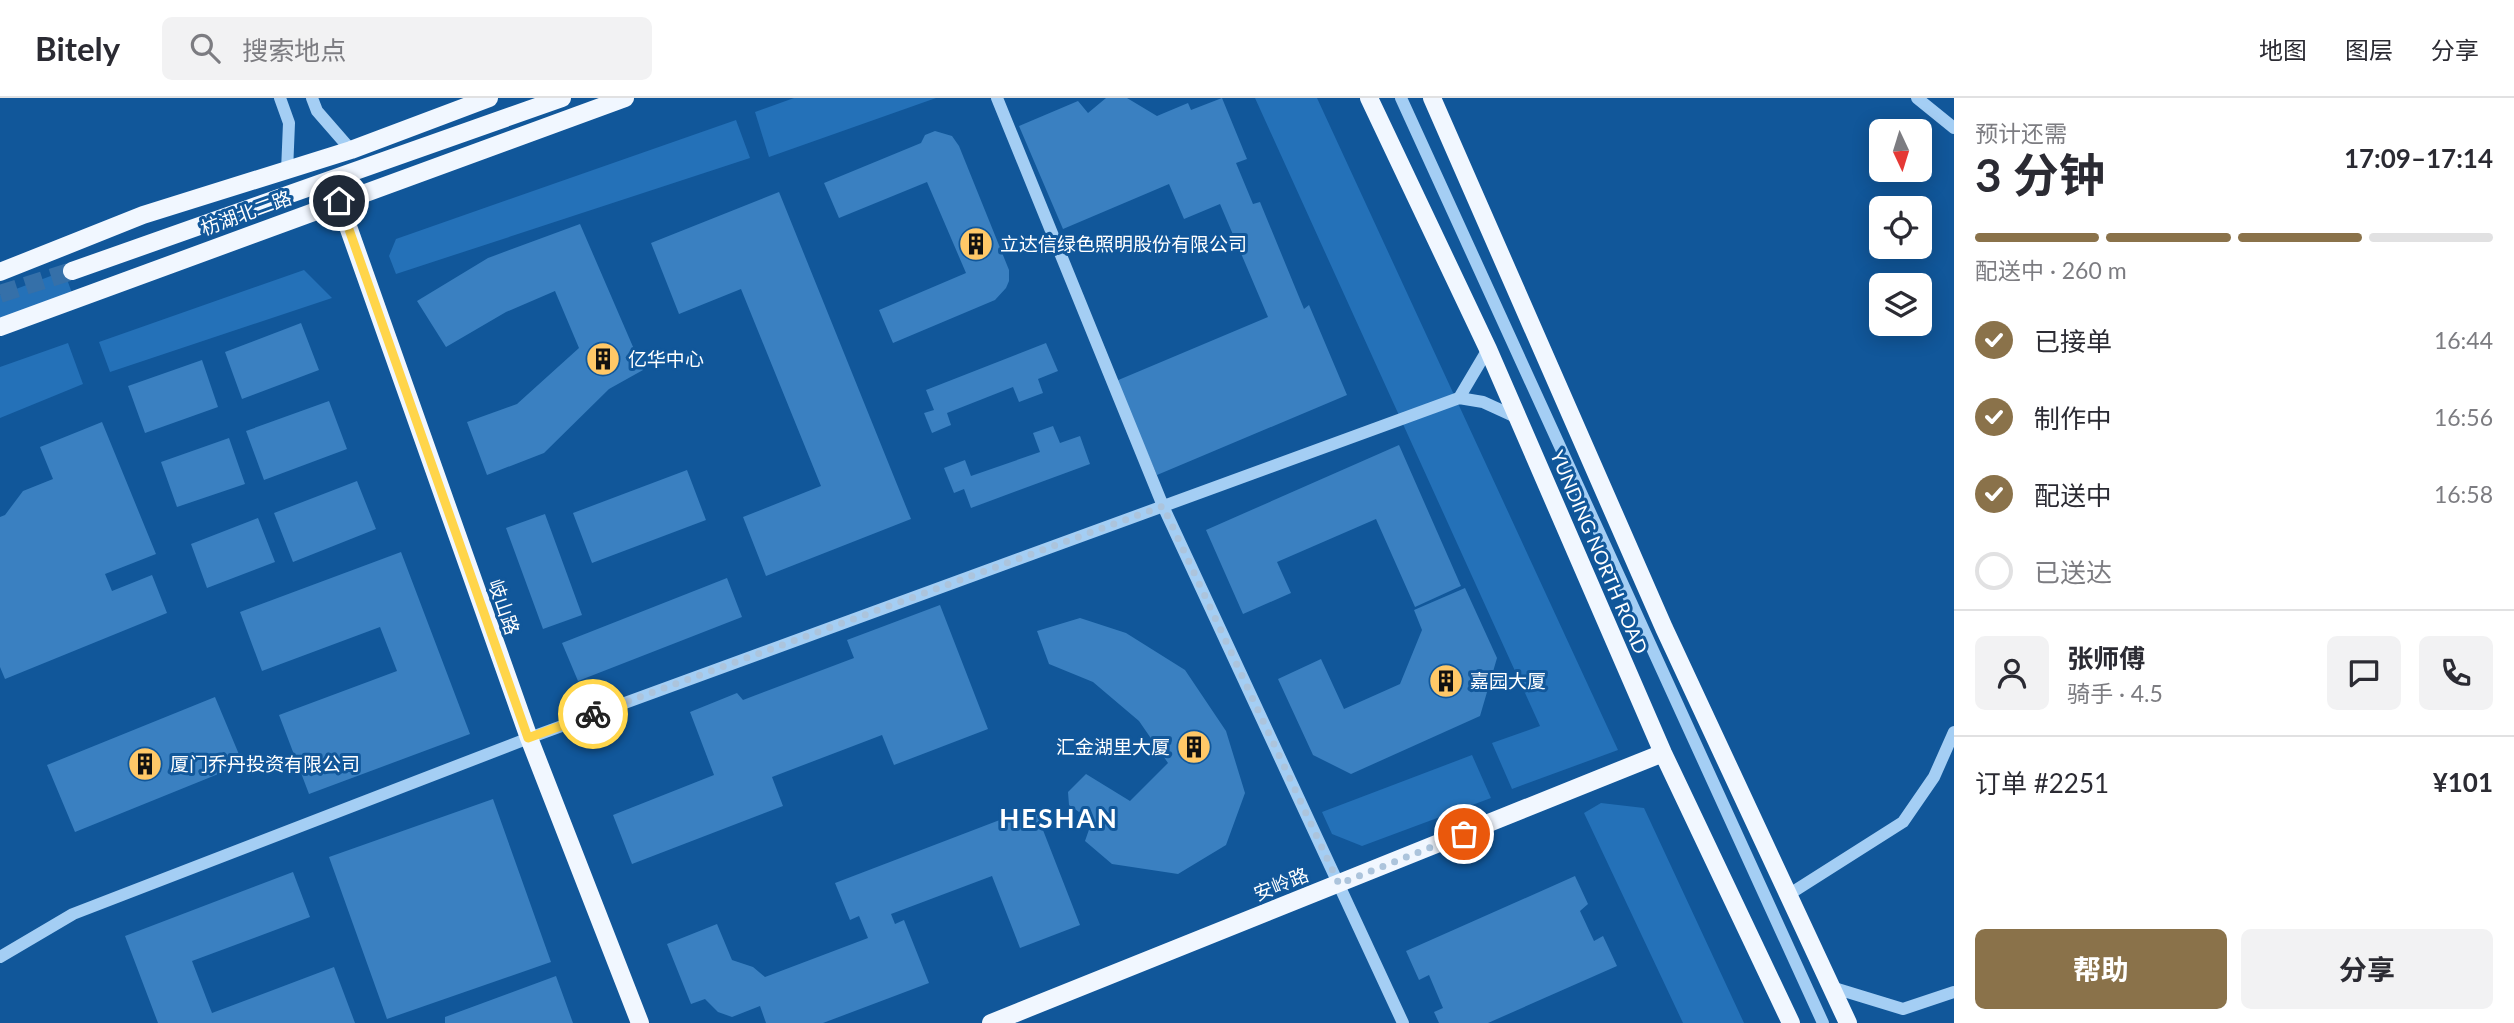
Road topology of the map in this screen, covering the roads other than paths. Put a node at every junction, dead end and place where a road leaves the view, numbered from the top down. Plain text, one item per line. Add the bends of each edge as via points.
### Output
1 (280, 98) edge
2 (312, 98) edge
3 (489, 98) edge
4 (562, 98) edge
5 (625, 98) edge
6 (997, 98) edge
7 (1368, 98) edge
8 (1401, 98) edge
9 (1432, 98) edge
10 (1917, 98) edge
11 (1954, 128) edge
12 (351, 150) junction
13 (287, 171) junction
14 (339, 201) junction
15 (3, 269) edge
16 (72, 271) tunnel mouth
17 (0, 327) edge
18 (1488, 349) junction
19 (1459, 398) junction
20 (1518, 418) junction
21 (1163, 506) junction
22 (1954, 732) edge
23 (528, 738) junction
24 (1664, 754) junction
25 (1339, 884) junction
26 (1788, 895) junction
27 (0, 957) edge
28 (1831, 987) junction
29 (1954, 992) edge
30 (640, 1023) edge
31 (991, 1023) edge
32 (1403, 1023) edge
33 (1791, 1023) edge
34 (1823, 1023) edge
35 (1848, 1023) edge

1 - 13 street via 289,122
2 - 12 street via 317,111
3 - 12 main road, 枋湖北二路
4 - 16 main road
5 - 14 main road, 枋湖北二路
6 - 21 street
7 - 18 main road, YUNDING NORTH ROAD
8 - 34 street
9 - 26 main road, YUNDING NORTH ROAD via 1664,628
10 - 11 street
12 - 13 main road, 枋湖北二路
13 - 15 main road, 枋湖北二路 via 143,215
14 - 17 main road, 枋湖北二路
14 - 23 main road, 岐山路
18 - 19 street
18 - 20 main road, YUNDING NORTH ROAD
19 - 20 street via 1483,402
19 - 21 street
20 - 24 main road, YUNDING NORTH ROAD
21 - 23 street
21 - 25 street
22 - 26 street via 1934,777 1903,822
23 - 27 street via 73,914
23 - 30 main road, 岐山路
24 - 25 main road, 安岭路
24 - 33 main road, YUNDING NORTH ROAD
25 - 31 main road, 安岭路
25 - 32 street
26 - 28 main road, YUNDING NORTH ROAD
28 - 29 street via 1903,1009
28 - 35 main road, YUNDING NORTH ROAD

